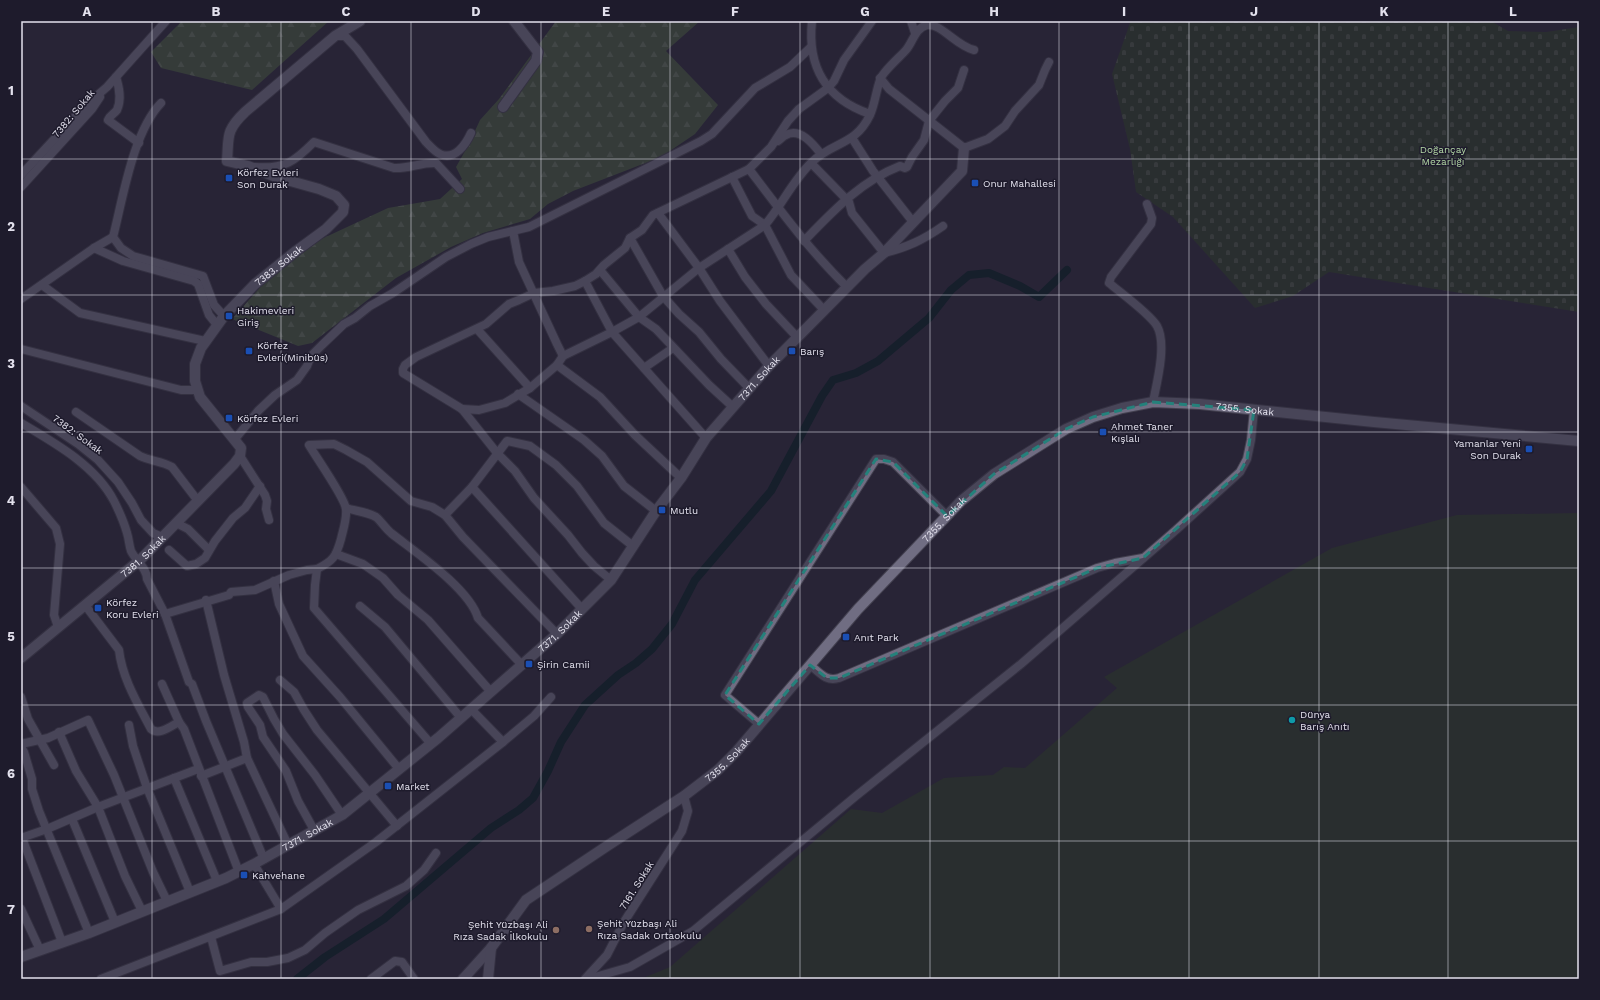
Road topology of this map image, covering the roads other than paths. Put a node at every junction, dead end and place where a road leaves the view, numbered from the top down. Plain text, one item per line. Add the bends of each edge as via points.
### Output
1 (166, 21) edge
2 (360, 21) edge
3 (514, 21) edge
4 (812, 21) edge
5 (872, 21) edge
6 (911, 21) edge
7 (915, 33) junction
8 (335, 36) junction
9 (811, 47) junction
10 (974, 50) dead end
11 (1049, 62) dead end
12 (964, 70) dead end
13 (116, 76) junction
14 (880, 78) junction
15 (107, 87) junction
16 (828, 88) junction
17 (161, 102) dead end
18 (503, 107) dead end
19 (870, 114) junction
20 (929, 121) junction
21 (471, 133) dead end
22 (852, 138) junction
23 (139, 143) junction
24 (771, 147) junction
25 (964, 148) junction
26 (822, 154) junction
27 (811, 163) junction
28 (248, 166) junction
29 (749, 169) junction
30 (21, 175) edge
31 (732, 177) junction
32 (878, 177) junction
33 (21, 187) edge
34 (460, 189) dead end
35 (846, 199) junction
36 (1147, 204) dead end
37 (777, 206) junction
38 (658, 213) junction
39 (912, 222) junction
40 (765, 225) junction
41 (943, 226) dead end
42 (513, 231) junction
43 (113, 237) junction
44 (630, 238) junction
45 (804, 240) junction
46 (94, 248) junction
47 (728, 249) junction
48 (884, 253) junction
49 (699, 268) junction
50 (600, 270) junction
51 (585, 281) junction
52 (42, 285) junction
53 (847, 287) junction
54 (534, 294) junction
55 (663, 296) junction
56 (21, 299) edge
57 (824, 310) junction
58 (224, 316) junction
59 (639, 317) junction
60 (217, 325) junction
61 (477, 329) junction
62 (612, 332) junction
63 (797, 337) junction
64 (205, 341) junction
65 (673, 348) junction
66 (21, 349) edge
67 (564, 356) junction
68 (556, 365) junction
69 (769, 366) junction
70 (644, 368) junction
71 (530, 388) junction
72 (749, 388) junction
73 (198, 390) junction
74 (518, 394) junction
75 (1153, 402) junction
76 (21, 406) edge
77 (733, 407) junction
78 (462, 409) junction
79 (1254, 410) junction
80 (76, 412) dead end
81 (21, 423) edge
82 (706, 438) junction
83 (235, 439) junction
84 (1579, 441) edge
85 (497, 453) junction
86 (240, 456) junction
87 (681, 478) junction
88 (260, 486) junction
89 (21, 487) edge
90 (472, 487) junction
91 (198, 501) junction
92 (346, 508) junction
93 (656, 511) junction
94 (445, 515) junction
95 (946, 516) junction
96 (269, 520) dead end
97 (176, 523) junction
98 (162, 538) junction
99 (633, 546) junction
100 (168, 550) dead end
101 (209, 550) junction
102 (336, 554) junction
103 (1143, 558) junction
104 (138, 561) junction
105 (317, 570) junction
106 (611, 580) junction
107 (274, 581) junction
108 (206, 600) junction
109 (85, 605) junction
110 (360, 606) dead end
111 (582, 609) junction
112 (165, 614) junction
113 (58, 627) junction
114 (557, 634) junction
115 (21, 658) edge
116 (522, 665) junction
117 (810, 665) junction
118 (280, 680) dead end
119 (162, 684) dead end
120 (491, 692) junction
121 (21, 697) edge
122 (551, 697) dead end
123 (232, 700) junction
124 (247, 703) junction
125 (471, 709) junction
126 (461, 718) junction
127 (179, 722) junction
128 (759, 724) junction
129 (129, 725) dead end
130 (59, 732) junction
131 (39, 740) junction
132 (503, 742) junction
133 (21, 744) edge
134 (431, 744) junction
135 (21, 747) edge
136 (247, 758) junction
137 (54, 765) dead end
138 (225, 766) junction
139 (399, 769) junction
140 (200, 773) junction
141 (174, 778) junction
142 (147, 788) junction
143 (369, 793) junction
144 (684, 796) junction
145 (122, 798) junction
146 (98, 807) junction
147 (342, 815) junction
148 (72, 819) junction
149 (397, 826) junction
150 (47, 830) junction
151 (314, 830) junction
152 (22, 838) edge
153 (288, 845) junction
154 (436, 853) dead end
155 (259, 862) junction
156 (239, 872) junction
157 (217, 881) junction
158 (190, 892) junction
159 (167, 901) junction
160 (21, 909) edge
161 (281, 909) junction
162 (142, 912) junction
163 (115, 922) junction
164 (89, 933) junction
165 (211, 938) junction
166 (62, 942) junction
167 (491, 948) junction
168 (40, 950) junction
169 (21, 957) edge
170 (101, 979) edge
171 (371, 979) edge
172 (414, 979) edge
173 (463, 979) edge
174 (488, 979) edge
175 (585, 979) edge
176 (588, 979) edge

1 - 13 street, 7382: Sokak
2 - 8 street
3 - 18 street via 538,52 536,61
4 - 9 street
5 - 16 street
6 - 7 street
7 - 10 street via 921,27 934,25 966,48
7 - 14 street via 906,49
8 - 21 street via 345,36 357,49 426,142 439,154 455,154
8 - 28 street, 7383. Sokak via 234,122 229,132 227,162
9 - 16 street via 815,65
9 - 42 street via 790,67 755,88 712,134 701,141 530,227
11 - 25 street via 1039,85 1005,126 988,139
12 - 20 street via 958,88
13 - 15 street, 7382: Sokak
13 - 23 street via 120,90 119,102 108,120
14 - 19 street
14 - 20 street via 889,89
15 - 30 street, 7382: Sokak via 86,105
15 - 33 street, 7382: Sokak via 92,109
16 - 19 street via 849,105
16 - 24 street via 788,120
17 - 23 street via 150,115
19 - 22 street via 863,127
20 - 25 street
20 - 32 street via 924,140 912,156 908,167 900,166
22 - 26 street
22 - 32 street
23 - 43 street
24 - 26 street via 786,134 795,134 806,139
24 - 29 street
25 - 39 street, 7371. Sokak via 962,171
26 - 27 street
27 - 35 street
27 - 37 street
28 - 34 street via 271,168 287,164 314,142 394,168 436,163
28 - 58 street, 7383. Sokak via 336,196 344,205 343,212 326,229 255,284
29 - 31 street
29 - 37 street
31 - 38 street
31 - 40 street via 752,216
32 - 35 street
32 - 39 street
35 - 45 street
35 - 48 street via 852,213
36 - 75 street via 1152,218 1151,224 1109,283 1156,324 1160,332 1161,353
37 - 40 street
37 - 45 street
38 - 44 street via 653,215 642,230
38 - 49 street
39 - 48 street, 7371. Sokak
40 - 47 street
40 - 57 street via 791,275
41 - 48 street via 926,238 904,248
42 - 54 street via 519,262
42 - 83 street via 488,237 446,257 344,324 311,356 297,380 258,411
43 - 46 street
43 - 58 street via 121,248 133,256 203,276 214,305
44 - 50 street via 625,248
44 - 55 street
45 - 53 street
46 - 52 street
46 - 60 street via 123,261 194,281 198,284 209,315
47 - 49 street
47 - 63 street via 766,304
48 - 53 street, 7371. Sokak
49 - 55 street
49 - 69 street via 720,302
50 - 51 street
50 - 59 street
51 - 54 street via 560,290
51 - 62 street
52 - 56 street
52 - 64 street via 80,314
53 - 57 street, 7371. Sokak
54 - 61 street via 509,304
54 - 67 street
55 - 59 street
55 - 72 street
57 - 63 street, 7371. Sokak
58 - 60 street, 7383. Sokak
59 - 62 street
59 - 65 street via 656,329
60 - 64 street, 7383. Sokak
61 - 71 street
61 - 78 street via 416,357 403,369 403,373
62 - 67 street
62 - 70 street
63 - 69 street, 7371. Sokak
64 - 73 street, 7383. Sokak via 195,364
65 - 70 street
65 - 77 street
66 - 73 street via 181,390
67 - 68 street
68 - 71 street
68 - 87 street via 600,397 635,435
69 - 72 street, 7371. Sokak
70 - 82 street
71 - 74 street
72 - 77 street, 7371. Sokak
73 - 83 street, 7383. Sokak via 200,397
74 - 78 street via 493,408
74 - 93 street via 584,440 602,456 624,486
75 - 79 street, 7355. Sokak
75 - 95 street, 7355. Sokak via 1108,412 1066,429 994,474
76 - 98 street, 7382: Sokak via 98,460 118,482 141,520 153,533
77 - 82 street, 7371. Sokak
78 - 85 street
79 - 84 street, 7355. Sokak
79 - 103 street via 1249,446 1240,472
80 - 91 street via 140,456 172,466
81 - 104 street via 65,451 95,475 107,489 127,532 131,550
82 - 87 street, 7371. Sokak
83 - 86 street via 241,448
85 - 90 street
85 - 99 street via 507,441 530,446 556,465 577,486 604,523
85 - 106 street via 515,471 534,498 582,553
86 - 88 street
86 - 91 street, 7381. Sokak
87 - 93 street, 7371. Sokak
88 - 96 street via 267,501
88 - 101 street
89 - 113 street via 56,528 60,544 54,615
90 - 94 street
90 - 111 street
91 - 97 street, 7381. Sokak
92 - 94 street via 309,445 334,444 346,450 366,462 411,501 432,507
92 - 102 street via 344,529
92 - 116 street via 375,517 389,532 445,576 476,610 478,618
93 - 99 street, 7371. Sokak
94 - 114 street
95 - 117 street, 7355. Sokak via 858,609
95 - 128 street via 893,462 876,459 725,695
97 - 98 street, 7381. Sokak
97 - 101 street via 188,529
98 - 104 street, 7381. Sokak
99 - 106 street, 7371. Sokak
100 - 101 street via 190,566 205,558
102 - 105 street via 330,562
102 - 120 street via 363,564 383,578 398,595 428,620
103 - 117 street via 1115,562 1097,568 839,678 827,678
103 - 176 street via 1021,664 693,931 630,967
104 - 109 street, 7381. Sokak
104 - 112 street via 147,574 147,579
105 - 107 street via 307,570
105 - 134 street via 314,608
106 - 111 street, 7371. Sokak
107 - 108 street via 255,590 231,592
107 - 139 street via 279,604 303,656
108 - 112 street
108 - 123 street
109 - 113 street, 7381. Sokak
109 - 127 street via 119,650 132,691 151,728 158,732
110 - 126 street via 385,627
111 - 114 street, 7371. Sokak
112 - 138 street via 189,682
113 - 115 street, 7381. Sokak
114 - 116 street, 7371. Sokak
116 - 120 street, 7371. Sokak
117 - 128 street, 7355. Sokak
118 - 143 street via 294,692 317,730
119 - 127 street
120 - 125 street, 7371. Sokak
121 - 131 street via 28,719
122 - 132 street via 534,716
123 - 124 street
123 - 136 street
124 - 147 street via 258,695 263,697 283,734
124 - 151 street via 260,725 263,737 286,771 298,801
125 - 126 street, 7371. Sokak
125 - 132 street
126 - 134 street, 7371. Sokak
127 - 140 street
128 - 144 street, 7355. Sokak via 718,770
129 - 142 street
130 - 131 street
130 - 145 street via 88,720
130 - 146 street via 76,771
131 - 133 street
131 - 137 street
132 - 149 street
134 - 139 street, 7371. Sokak
135 - 150 street via 32,779 32,789
136 - 138 street
136 - 153 street
138 - 140 street
138 - 155 street
139 - 143 street, 7371. Sokak
140 - 141 street
140 - 156 street
141 - 142 street
141 - 157 street
142 - 145 street
142 - 158 street
143 - 147 street, 7371. Sokak
143 - 149 street
144 - 167 street, 7355. Sokak via 526,900
144 - 175 street, 7161. Sokak via 688,811 682,831 624,922 607,955
145 - 146 street
145 - 159 street
146 - 148 street
146 - 162 street
147 - 151 street, 7371. Sokak
148 - 150 street
148 - 163 street
149 - 161 street
150 - 152 street
150 - 164 street
151 - 153 street, 7371. Sokak
152 - 166 street
153 - 155 street, 7371. Sokak
154 - 165 street via 424,870 406,886 358,910 304,950 288,958 252,962 220,971
155 - 156 street, 7371. Sokak
155 - 161 street
156 - 157 street, 7371. Sokak
157 - 158 street, 7371. Sokak
158 - 159 street, 7371. Sokak
159 - 162 street, 7371. Sokak
160 - 168 street
161 - 165 street
162 - 163 street, 7371. Sokak
163 - 164 street, 7371. Sokak
164 - 166 street, 7371. Sokak
165 - 170 street
166 - 168 street, 7371. Sokak
167 - 173 street, 7355. Sokak
167 - 174 street
168 - 169 street, 7371. Sokak
171 - 172 street via 395,961 402,962

